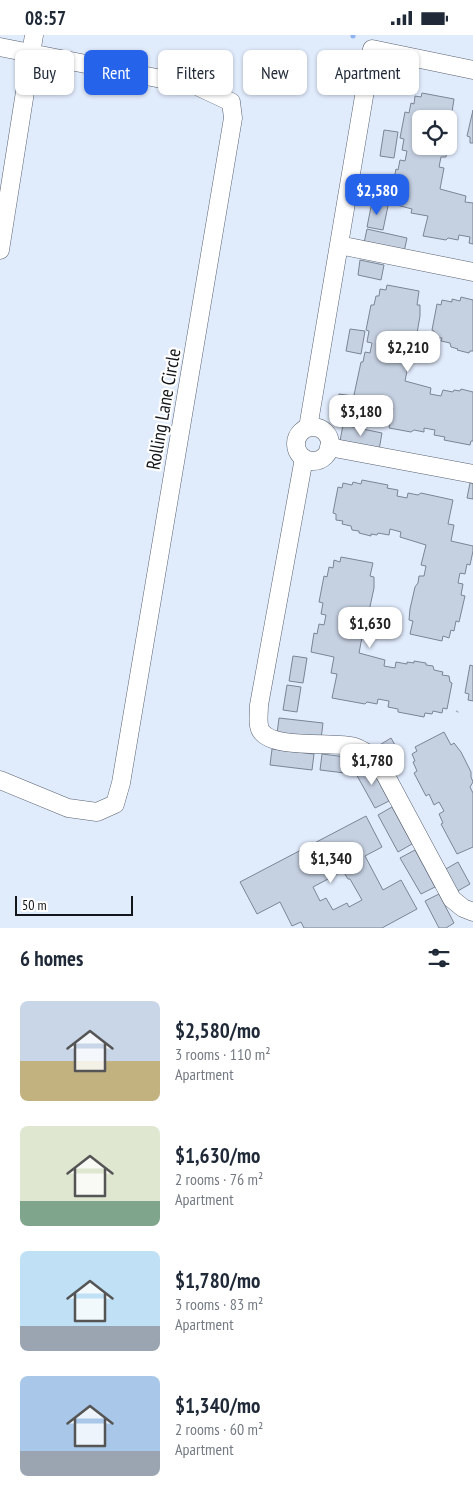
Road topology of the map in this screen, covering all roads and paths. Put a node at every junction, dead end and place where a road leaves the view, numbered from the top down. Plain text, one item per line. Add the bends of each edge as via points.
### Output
1 (34, 35) edge
2 (0, 47) edge
3 (16, 50) edge
4 (33, 50) edge
5 (74, 61) edge
6 (473, 70) edge
7 (26, 95) edge
8 (339, 245) junction
9 (0, 250) edge
10 (473, 272) edge
11 (308, 428) junction
12 (329, 447) junction
13 (304, 458) junction
14 (473, 474) edge
15 (0, 780) edge
16 (473, 911) edge

1 - 4 street
2 - 3 street
5 - 15 street, Rolling Lane Circle via 197,86 231,102 233,118 115,804 96,812 68,808
6 - 8 street via 372,49
7 - 9 street
8 - 10 street
8 - 11 street
11 - 12 street via 323,431
11 - 13 street via 296,441 297,451
12 - 13 street via 321,459 310,461
12 - 14 street
13 - 16 street via 259,705 260,730 287,743 354,747 376,760 452,899

